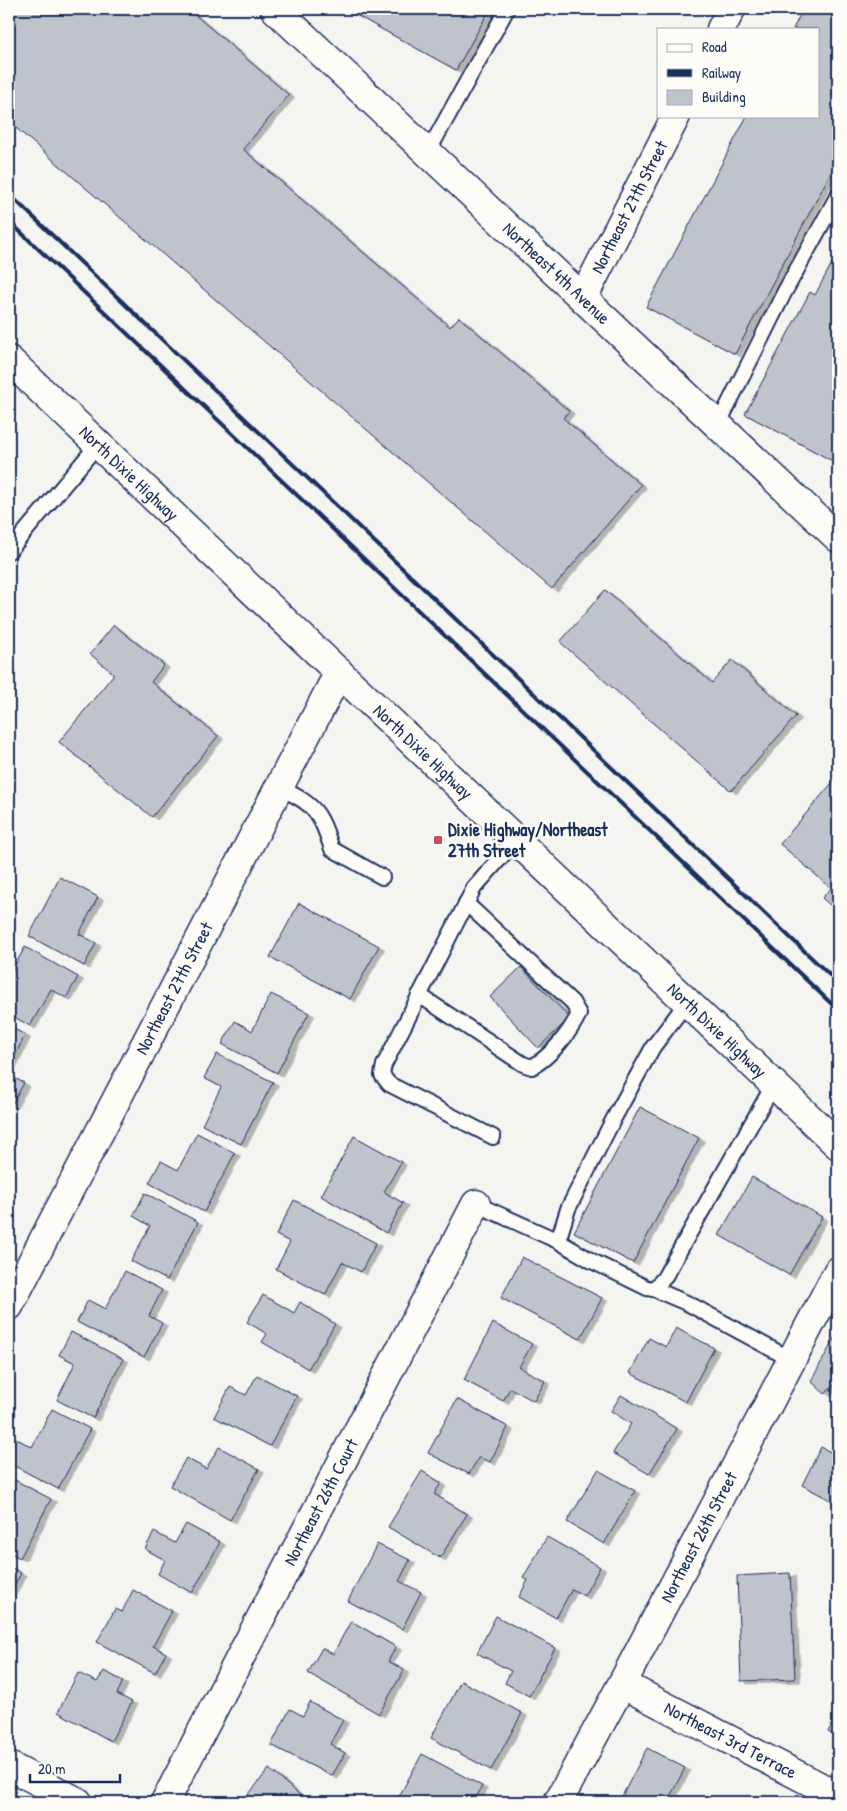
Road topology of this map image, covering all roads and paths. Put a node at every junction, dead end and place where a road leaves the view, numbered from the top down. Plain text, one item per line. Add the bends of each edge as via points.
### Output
1 (276, 9) edge
2 (507, 9) edge
3 (731, 9) edge
4 (722, 28) edge
5 (675, 118) edge
6 (428, 152) junction
7 (838, 195) edge
8 (583, 298) junction
9 (9, 360) edge
10 (718, 425) junction
11 (98, 444) junction
12 (838, 538) edge
13 (9, 550) edge
14 (339, 672) junction
15 (279, 787) junction
16 (516, 840) junction
17 (382, 876) dead end
18 (466, 903) junction
19 (419, 995) junction
20 (687, 1002) junction
21 (774, 1084) junction
22 (493, 1137) dead end
23 (838, 1145) edge
24 (476, 1204) joint
25 (558, 1240) junction
26 (838, 1271) edge
27 (654, 1289) junction
28 (9, 1306) edge
29 (792, 1360) junction
30 (622, 1684) junction
31 (9, 1766) edge
32 (838, 1796) edge
33 (78, 1802) edge
34 (165, 1802) edge
35 (558, 1802) edge

1 - 6 street, Northeast 4th Avenue
2 - 6 lane
3 - 4 street
5 - 8 street, Northeast 27th Street
6 - 8 street, Northeast 4th Avenue
7 - 10 lane via 784,293
8 - 10 street, Northeast 4th Avenue
9 - 11 street, North Dixie Highway
10 - 12 street, Northeast 4th Avenue
11 - 13 lane
11 - 14 street, North Dixie Highway
14 - 15 street, Northeast 27th Street
14 - 16 street, North Dixie Highway
15 - 17 lane via 304,800 316,811 324,823 332,849
15 - 28 street, Northeast 27th Street
16 - 18 lane via 474,888
16 - 20 street, North Dixie Highway
18 - 19 lane
18 - 19 lane via 572,1002 579,1014 572,1028 542,1061 532,1067
19 - 22 lane via 382,1074 388,1084
20 - 21 street, North Dixie Highway
20 - 25 lane via 653,1047 613,1120 568,1209
21 - 23 street, North Dixie Highway
21 - 27 lane via 664,1278
24 - 25 lane
24 - 34 street, Northeast 26th Court
25 - 27 lane via 623,1276
26 - 29 street, Northeast 26th Street
27 - 29 lane via 689,1304
29 - 30 street, Northeast 26th Street
30 - 32 street, Northeast 3rd Terrace
30 - 35 street, Northeast 26th Street
31 - 33 street

